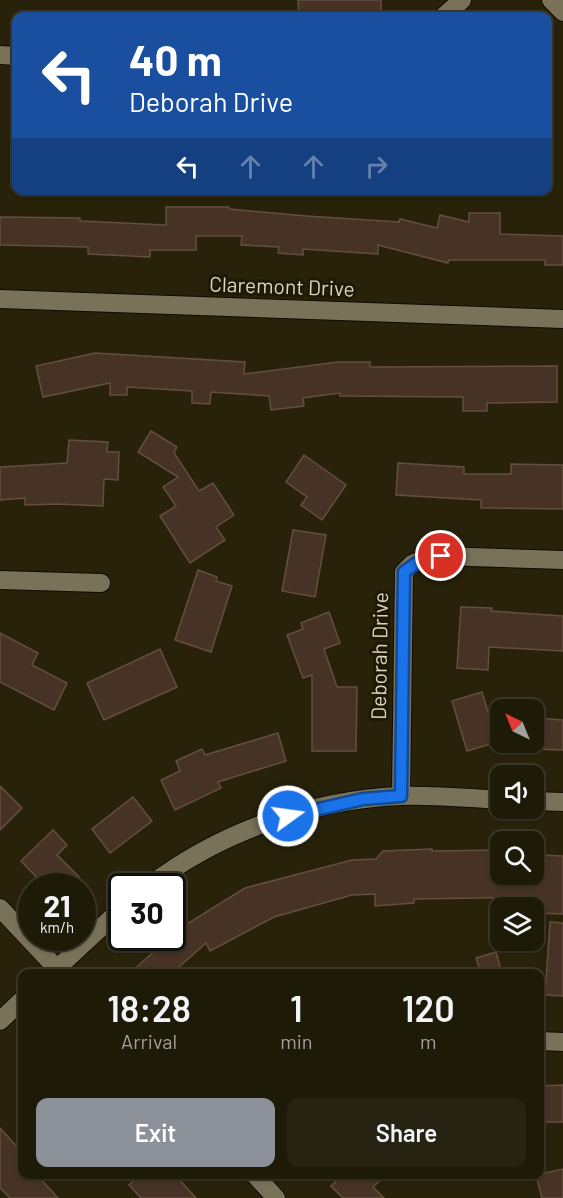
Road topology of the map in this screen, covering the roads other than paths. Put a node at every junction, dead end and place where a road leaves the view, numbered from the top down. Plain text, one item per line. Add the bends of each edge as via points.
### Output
1 (462, 0) edge
2 (551, 0) edge
3 (448, 12) edge
4 (563, 12) edge
5 (0, 299) edge
6 (563, 319) edge
7 (563, 561) edge
8 (0, 580) edge
9 (101, 583) dead end
10 (401, 796) junction
11 (490, 800) edge
12 (544, 801) edge
13 (563, 802) edge
14 (168, 873) edge
15 (0, 908) edge
16 (108, 922) edge
17 (54, 969) edge
18 (60, 969) edge
19 (18, 1004) edge
20 (0, 1021) edge
21 (544, 1041) edge
22 (563, 1042) edge
23 (262, 1179) edge
24 (276, 1198) edge

1 - 3 street
2 - 4 street
5 - 6 street, Claremont Drive
7 - 10 street, Deborah Drive via 441,556 421,560 404,572
8 - 9 street
10 - 11 street
10 - 14 street via 363,799 288,816 252,828
12 - 13 street
15 - 17 street
16 - 18 street
19 - 20 street
21 - 22 street
23 - 24 street

